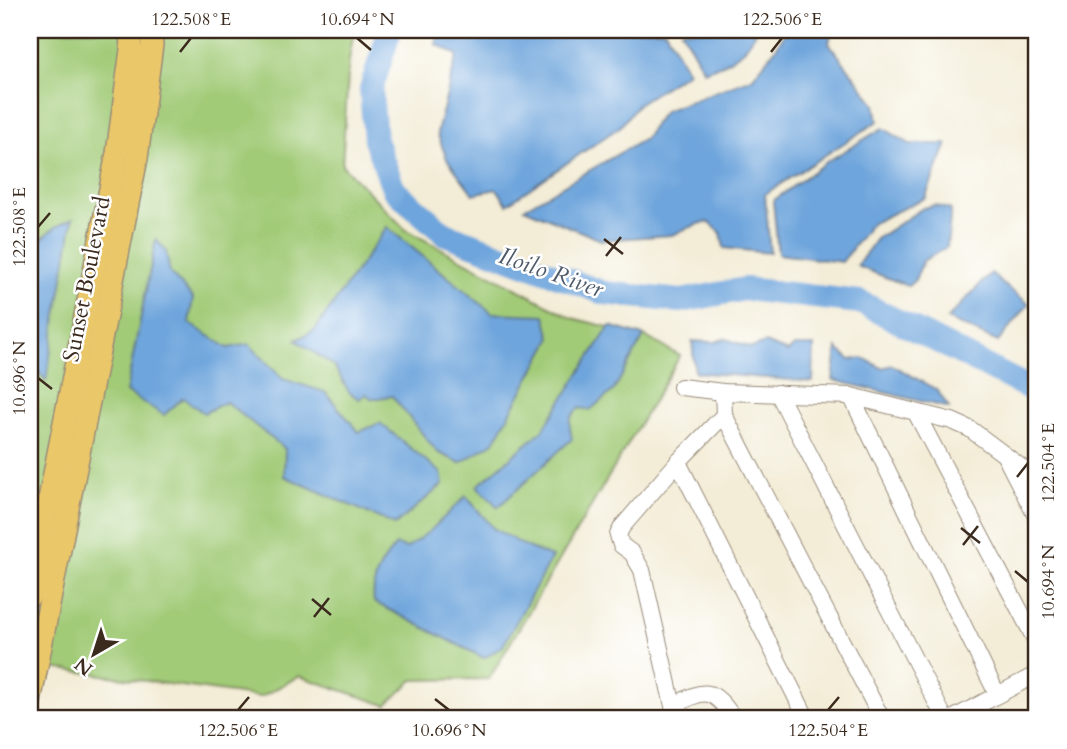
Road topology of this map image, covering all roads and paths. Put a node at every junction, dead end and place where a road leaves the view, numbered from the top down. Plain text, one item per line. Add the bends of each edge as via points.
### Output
1 (130, 30) edge
2 (151, 30) edge
3 (117, 207) junction
4 (681, 387) dead end
5 (723, 392) junction
6 (778, 393) junction
7 (851, 396) junction
8 (916, 413) junction
9 (724, 415) junction
10 (1003, 453) junction
11 (678, 462) junction
12 (1037, 479) edge
13 (1037, 518) edge
14 (30, 596) edge
15 (1037, 643) edge
16 (1037, 674) edge
17 (997, 694) junction
18 (30, 702) edge
19 (674, 713) edge
20 (734, 719) edge
21 (807, 719) edge
22 (882, 719) edge
23 (945, 719) edge
24 (952, 719) edge

1 - 3 main road, Sunset Boulevard via 117,153
2 - 3 main road, Sunset Boulevard via 139,146
3 - 14 main road, Sunset Boulevard
3 - 18 main road, Sunset Boulevard
4 - 5 street
5 - 6 street
5 - 9 street
6 - 7 street
6 - 23 street
7 - 8 street
7 - 17 street
8 - 10 street via 961,424
8 - 15 street
9 - 11 street
9 - 22 street
10 - 12 street
10 - 13 street
11 - 19 street via 622,527 618,538 642,570
11 - 21 street
16 - 17 street
17 - 24 street
19 - 20 street via 700,692 707,692

